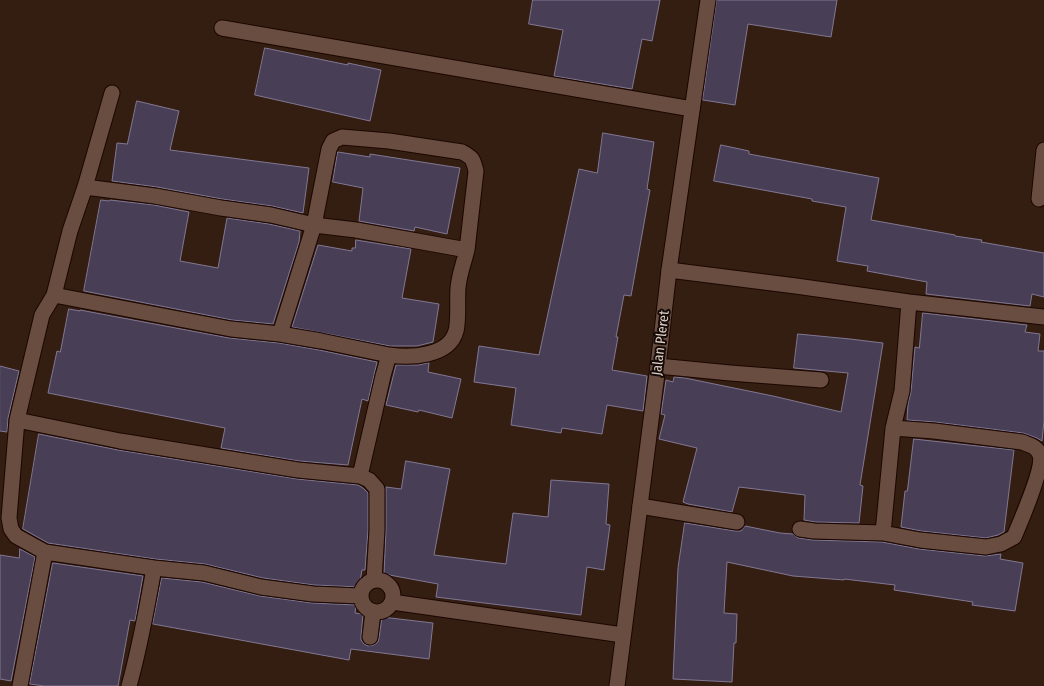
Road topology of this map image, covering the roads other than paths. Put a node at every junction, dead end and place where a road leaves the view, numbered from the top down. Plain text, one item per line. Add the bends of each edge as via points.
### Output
1 (708, 0) edge
2 (222, 28) dead end
3 (112, 93) dead end
4 (692, 110) junction
5 (1044, 150) edge
6 (85, 187) junction
7 (1039, 199) dead end
8 (314, 225) junction
9 (467, 250) junction
10 (669, 270) junction
11 (54, 295) junction
12 (909, 302) junction
13 (1044, 317) edge
14 (280, 334) junction
15 (389, 355) junction
16 (658, 366) junction
17 (821, 380) dead end
18 (17, 420) junction
19 (893, 428) junction
20 (360, 476) junction
21 (640, 506) junction
22 (737, 522) dead end
23 (800, 529) dead end
24 (883, 533) junction
25 (45, 552) junction
26 (154, 568) junction
27 (374, 580) junction
28 (360, 596) junction
29 (392, 602) junction
30 (373, 612) junction
31 (623, 635) junction
32 (370, 637) dead end
33 (20, 686) edge
34 (129, 686) edge
35 (618, 686) edge

1 - 4 street, Jalan Pleret
2 - 4 street
3 - 6 street
4 - 10 street, Jalan Pleret
5 - 7 street
6 - 8 street via 272,215
6 - 11 street
8 - 9 street
8 - 9 street via 333,141 342,137 389,141 462,152 474,161 476,171
8 - 14 street
9 - 15 street via 458,285 456,330 452,340 434,353 403,357
10 - 12 street
10 - 16 street, Jalan Pleret
11 - 14 street via 231,329
11 - 18 street via 42,315
12 - 13 street
12 - 19 street via 902,391
14 - 15 street
15 - 20 street
16 - 17 street
16 - 21 street, Jalan Pleret
18 - 20 street via 298,470
18 - 25 street via 9,518 11,530
19 - 24 street
19 - 24 street via 1022,442 1034,446 1041,463 1014,537 1001,544 986,547
20 - 27 street via 377,489
21 - 22 street
21 - 31 street, Jalan Pleret
23 - 24 street
25 - 26 street
25 - 33 street
26 - 28 street via 204,573 261,587 304,593
26 - 34 street
27 - 28 street via 364,585
27 - 29 street via 388,583
28 - 30 street via 363,606
29 - 30 street via 382,612
29 - 31 street
30 - 32 street
31 - 35 street, Jalan Pleret

